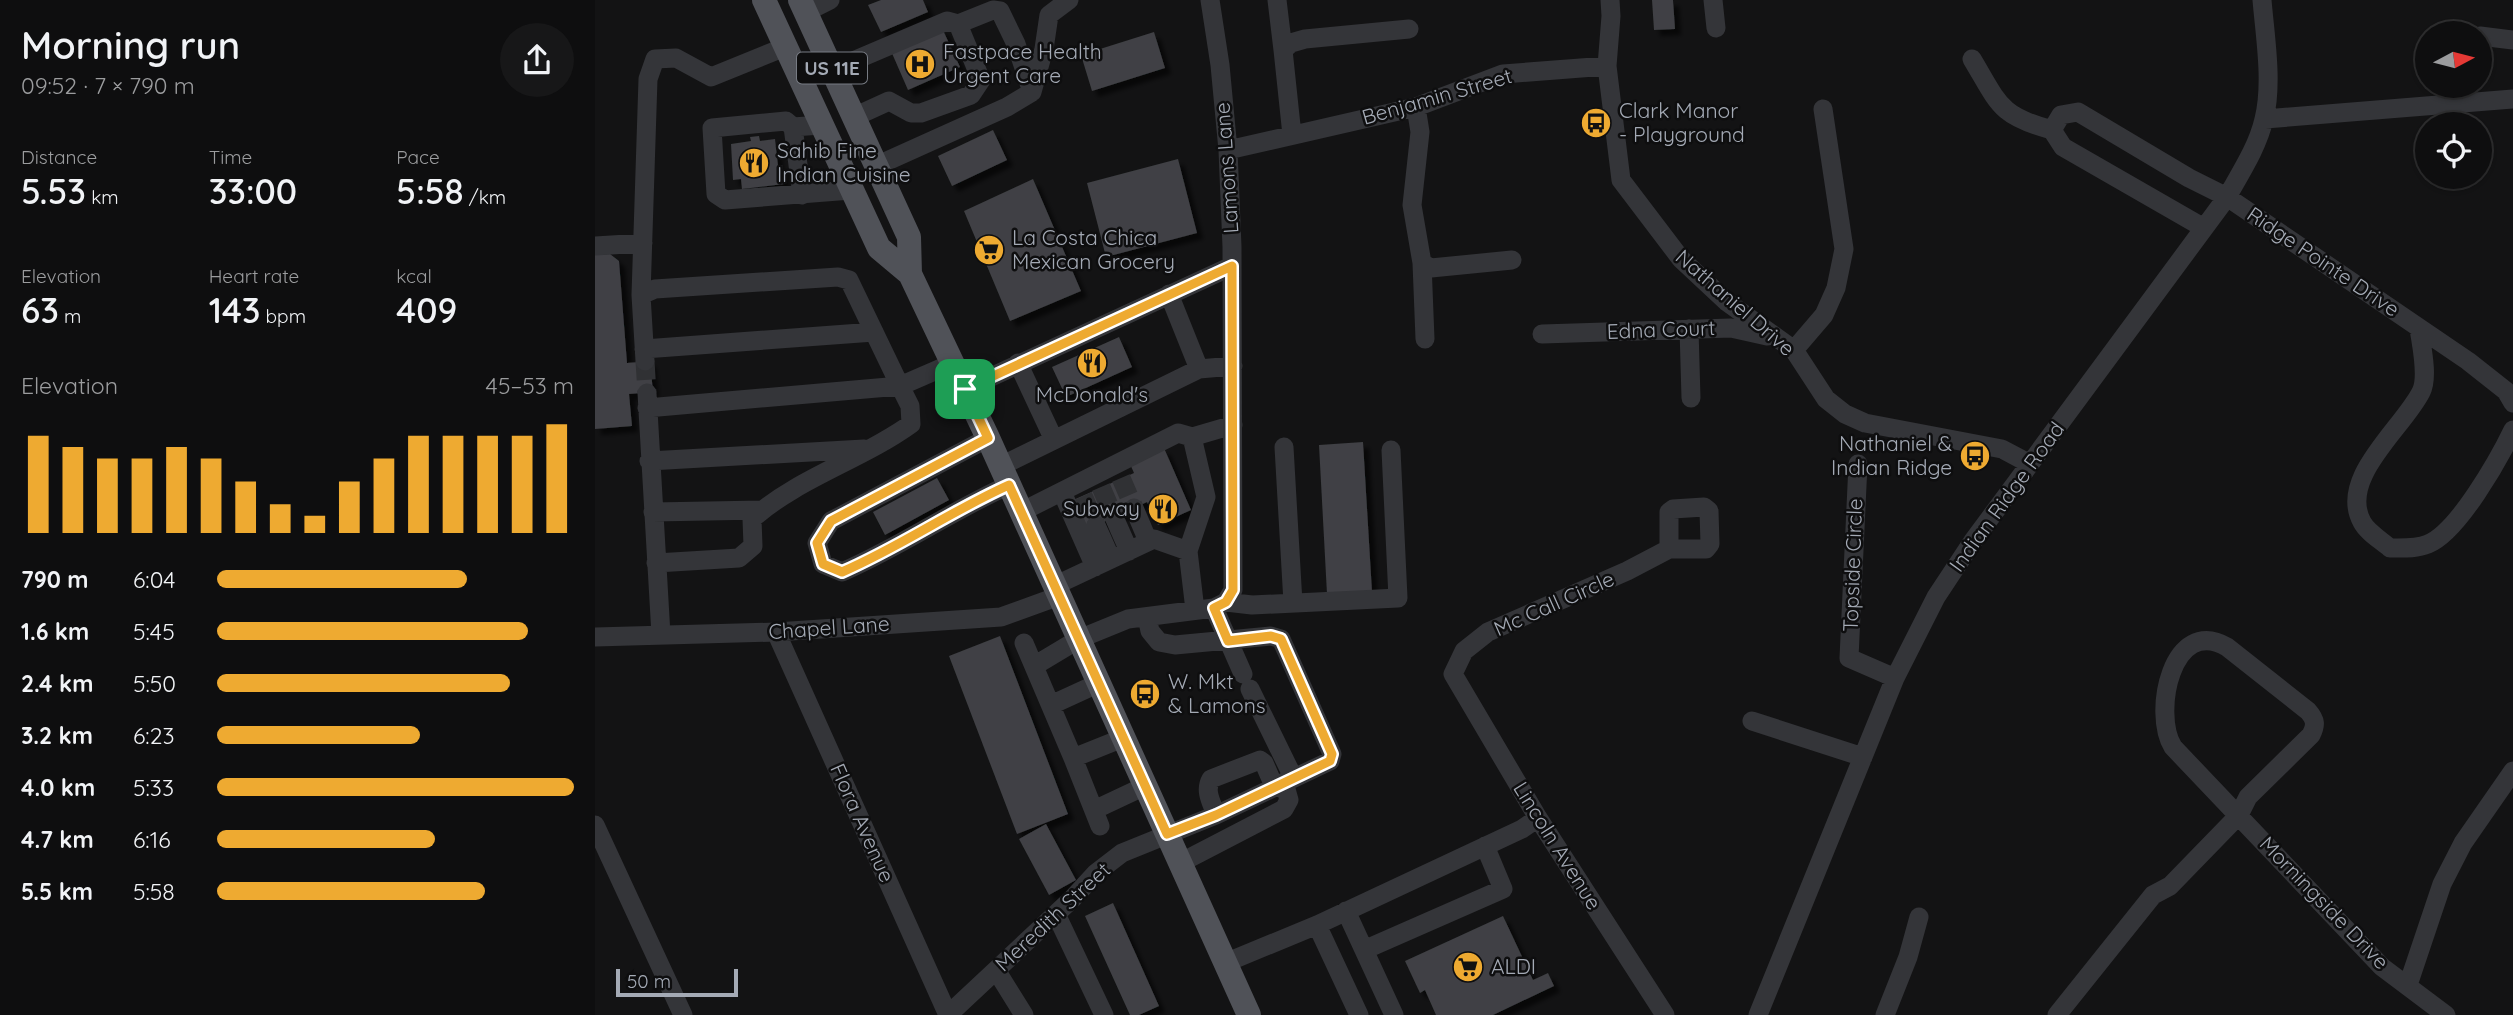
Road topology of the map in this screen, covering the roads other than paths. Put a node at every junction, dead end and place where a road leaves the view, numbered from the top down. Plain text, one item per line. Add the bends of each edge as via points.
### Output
1 (764, 0) edge
2 (830, 0) edge
3 (1069, 0) edge
4 (1277, 0) edge
5 (1610, 0) edge
6 (1713, 0) edge
7 (2262, 0) edge
8 (1208, 3) edge
9 (803, 6) edge
10 (958, 24) junction
11 (1716, 28) dead end
12 (1409, 29) dead end
13 (2492, 37) edge
14 (2513, 40) edge
15 (785, 47) junction
16 (1283, 50) junction
17 (1972, 59) dead end
18 (1607, 66) junction
19 (832, 70) junction
20 (1032, 92) junction
21 (2513, 99) edge
22 (1416, 107) junction
23 (1823, 109) dead end
24 (854, 117) junction
25 (2265, 118) junction
26 (821, 125) junction
27 (793, 127) junction
28 (2052, 130) junction
29 (1292, 135) junction
30 (1228, 150) junction
31 (876, 166) junction
32 (851, 190) junction
33 (802, 195) junction
34 (2227, 197) junction
35 (2204, 228) junction
36 (643, 243) junction
37 (595, 246) edge
38 (1513, 260) dead end
39 (1422, 263) junction
40 (1232, 266) junction
41 (910, 275) junction
42 (641, 295) junction
43 (1168, 295) junction
44 (2419, 328) junction
45 (1689, 329) junction
46 (874, 332) junction
47 (1542, 334) dead end
48 (1425, 339) dead end
49 (1786, 344) junction
50 (953, 363) junction
51 (1018, 363) junction
52 (1233, 366) junction
53 (1199, 369) junction
54 (900, 386) junction
55 (965, 389) junction
56 (1691, 398) dead end
57 (2513, 403) edge
58 (1233, 425) junction
59 (2513, 430) edge
60 (1192, 437) junction
61 (988, 438) junction
62 (1054, 440) junction
63 (1285, 447) dead end
64 (872, 448) junction
65 (1391, 450) dead end
66 (649, 461) junction
67 (1858, 464) dead end
68 (2030, 464) junction
69 (1005, 476) junction
70 (1074, 490) junction
71 (1134, 508) tunnel mouth
72 (762, 510) junction
73 (653, 512) junction
74 (1021, 512) junction
75 (1148, 541) junction
76 (1669, 549) dead end
77 (1129, 551) junction
78 (1188, 551) junction
79 (656, 563) junction
80 (1103, 563) junction
81 (1057, 591) junction
82 (1293, 603) junction
83 (1212, 607) junction
84 (1147, 617) junction
85 (776, 632) junction
86 (661, 635) junction
87 (595, 636) edge
88 (1079, 639) junction
89 (1228, 641) junction
90 (1024, 643) dead end
91 (1034, 666) junction
92 (1453, 674) joint
93 (1895, 678) junction
94 (1099, 683) junction
95 (1051, 705) junction
96 (1752, 721) dead end
97 (1123, 738) junction
98 (1863, 757) junction
99 (1073, 758) junction
100 (2513, 771) edge
101 (1284, 782) junction
102 (1145, 786) junction
103 (1216, 815) junction
104 (2239, 815) junction
105 (1538, 818) junction
106 (595, 825) edge
107 (1167, 834) junction
108 (1485, 846) junction
109 (1180, 863) junction
110 (1346, 911) junction
111 (1056, 914) junction
112 (1919, 917) dead end
113 (1317, 925) junction
114 (1364, 950) junction
115 (1225, 963) junction
116 (996, 970) junction
117 (2408, 985) junction
118 (683, 1015) edge
119 (948, 1015) edge
120 (1024, 1015) edge
121 (1104, 1015) edge
122 (1249, 1015) edge
123 (1359, 1015) edge
124 (1394, 1015) edge
125 (1665, 1015) edge
126 (1758, 1015) edge
127 (1885, 1015) edge
128 (2057, 1015) edge
129 (2446, 1015) edge

1 - 15 main road, US 11E
2 - 9 street
3 - 20 street via 1049,15
4 - 16 street
5 - 18 street, Nathaniel Drive
6 - 11 street
7 - 25 street, Indian Ridge Road via 2268,73
8 - 30 street, Lamons Lane via 1220,65
9 - 19 main road, US 11E
10 - 19 street via 947,21
10 - 20 street via 1000,11
10 - 24 street via 981,80 971,95 921,113 911,113 890,101
12 - 16 street via 1305,39
13 - 14 street
15 - 26 main road, US 11E
15 - 36 street via 711,77 676,58 655,59 648,79
16 - 29 street
17 - 28 street via 2001,108 2024,122
18 - 22 street, Benjamin Street via 1503,74
18 - 49 street, Nathaniel Drive via 1621,180 1681,259 1727,302
19 - 24 main road, US 11E
20 - 31 street
21 - 25 street
22 - 29 street, Benjamin Street
22 - 39 street via 1420,132 1412,205
23 - 49 street via 1844,249 1836,288 1824,315
24 - 31 main road, US 11E
25 - 34 street, Indian Ridge Road
26 - 27 street
26 - 32 main road, US 11E
27 - 33 street
27 - 33 street via 786,121 712,128 716,194 725,200
28 - 34 street, Ridge Pointe Drive via 2061,115 2078,112
28 - 35 street via 2063,147
29 - 30 street, Benjamin Street
30 - 40 street, Lamons Lane
31 - 41 main road, US 11E via 909,237
32 - 33 street
32 - 41 main road, US 11E via 879,248
34 - 35 street, Indian Ridge Road
34 - 44 street, Ridge Pointe Drive
35 - 68 street, Indian Ridge Road
36 - 37 street
36 - 42 street
38 - 39 street via 1431,268
39 - 48 street
40 - 43 street
40 - 52 street, Lamons Lane
41 - 50 main road, US 11E
42 - 46 street via 655,289 838,277 849,280
42 - 46 street via 644,355
43 - 51 street
43 - 53 street
44 - 57 street, Ridge Pointe Drive via 2506,391
44 - 59 street, Ridge Pointe Drive via 2423,390 2360,478 2357,501 2362,523 2390,548 2428,544 2446,533 2497,462
45 - 47 street, Edna Court
45 - 49 street, Edna Court via 1731,328
45 - 56 street
46 - 54 street
49 - 68 street, Nathaniel Drive via 1826,399 1845,414 1865,423 2002,449
50 - 54 street
50 - 55 main road, US 11E
51 - 55 street
51 - 62 street
52 - 53 street
52 - 58 street, Lamons Lane
53 - 62 street
54 - 64 street via 910,406 911,424
54 - 66 street via 647,400
55 - 61 main road, US 11E
58 - 60 street
58 - 83 street, Lamons Lane via 1233,590
60 - 70 street via 1178,433 1119,471
60 - 78 street via 1206,497
61 - 69 main road, US 11E
61 - 69 street via 831,521 817,543 823,564 842,572 876,558 971,502
62 - 69 street
63 - 82 street
64 - 66 street
64 - 72 street
65 - 82 street via 1398,597
66 - 73 street
67 - 93 street, Topside Circle via 1849,658
68 - 93 street, Indian Ridge Road via 1936,597
69 - 74 main road, US 11E
70 - 74 street
70 - 80 street
71 - 75 street
72 - 73 street
72 - 79 street via 752,519 753,546 739,558
73 - 79 street
74 - 81 main road, US 11E
75 - 77 street, Chapel Lane
75 - 78 street
76 - 92 street, Mc Call Circle via 1488,632 1464,651
77 - 80 street, Chapel Lane
77 - 80 street via 1105,521
78 - 83 street
79 - 86 street
80 - 81 street, Chapel Lane
81 - 85 street, Chapel Lane via 1001,617
81 - 88 main road, US 11E
82 - 83 street
83 - 84 street
83 - 89 street
84 - 88 street via 1128,619
84 - 89 street via 1159,642
85 - 86 street, Chapel Lane
85 - 119 street, Flora Avenue
86 - 87 street, Chapel Lane
88 - 91 street
88 - 94 main road, US 11E
89 - 101 street
89 - 101 street, Meredith Street via 1281,639 1332,754 1330,761
90 - 91 street
91 - 95 street
92 - 105 street, Lincoln Avenue
93 - 98 street, Indian Ridge Road
94 - 95 street
94 - 97 main road, US 11E
95 - 99 street
96 - 98 street
97 - 99 street
97 - 102 main road, US 11E
98 - 126 street, Indian Ridge Road
99 - 102 street via 1097,818
100 - 117 street via 2463,843 2442,884
101 - 103 street, Meredith Street
101 - 103 street via 1259,760 1211,779 1208,793
101 - 109 street via 1289,800 1285,809
102 - 107 main road, US 11E
103 - 107 street, Meredith Street
104 - 104 street, Morningside Drive via 2249,797 2311,735 2314,718 2227,647 2216,641 2196,641 2178,659 2167,685 2167,738
104 - 117 street, Morningside Drive via 2382,967
104 - 128 street via 2170,886 2153,895
105 - 108 street
105 - 125 street, Lincoln Avenue
106 - 118 street
107 - 109 main road, US 11E
107 - 111 street, Meredith Street via 1122,853
108 - 110 street
108 - 114 street via 1503,888
109 - 115 main road, US 11E
110 - 113 street
110 - 114 street
111 - 116 street, Meredith Street
111 - 121 street
112 - 127 street
113 - 115 street
113 - 123 street
114 - 124 street
115 - 122 main road, US 11E
116 - 119 street, Meredith Street
116 - 120 street
117 - 129 street, Morningside Drive

